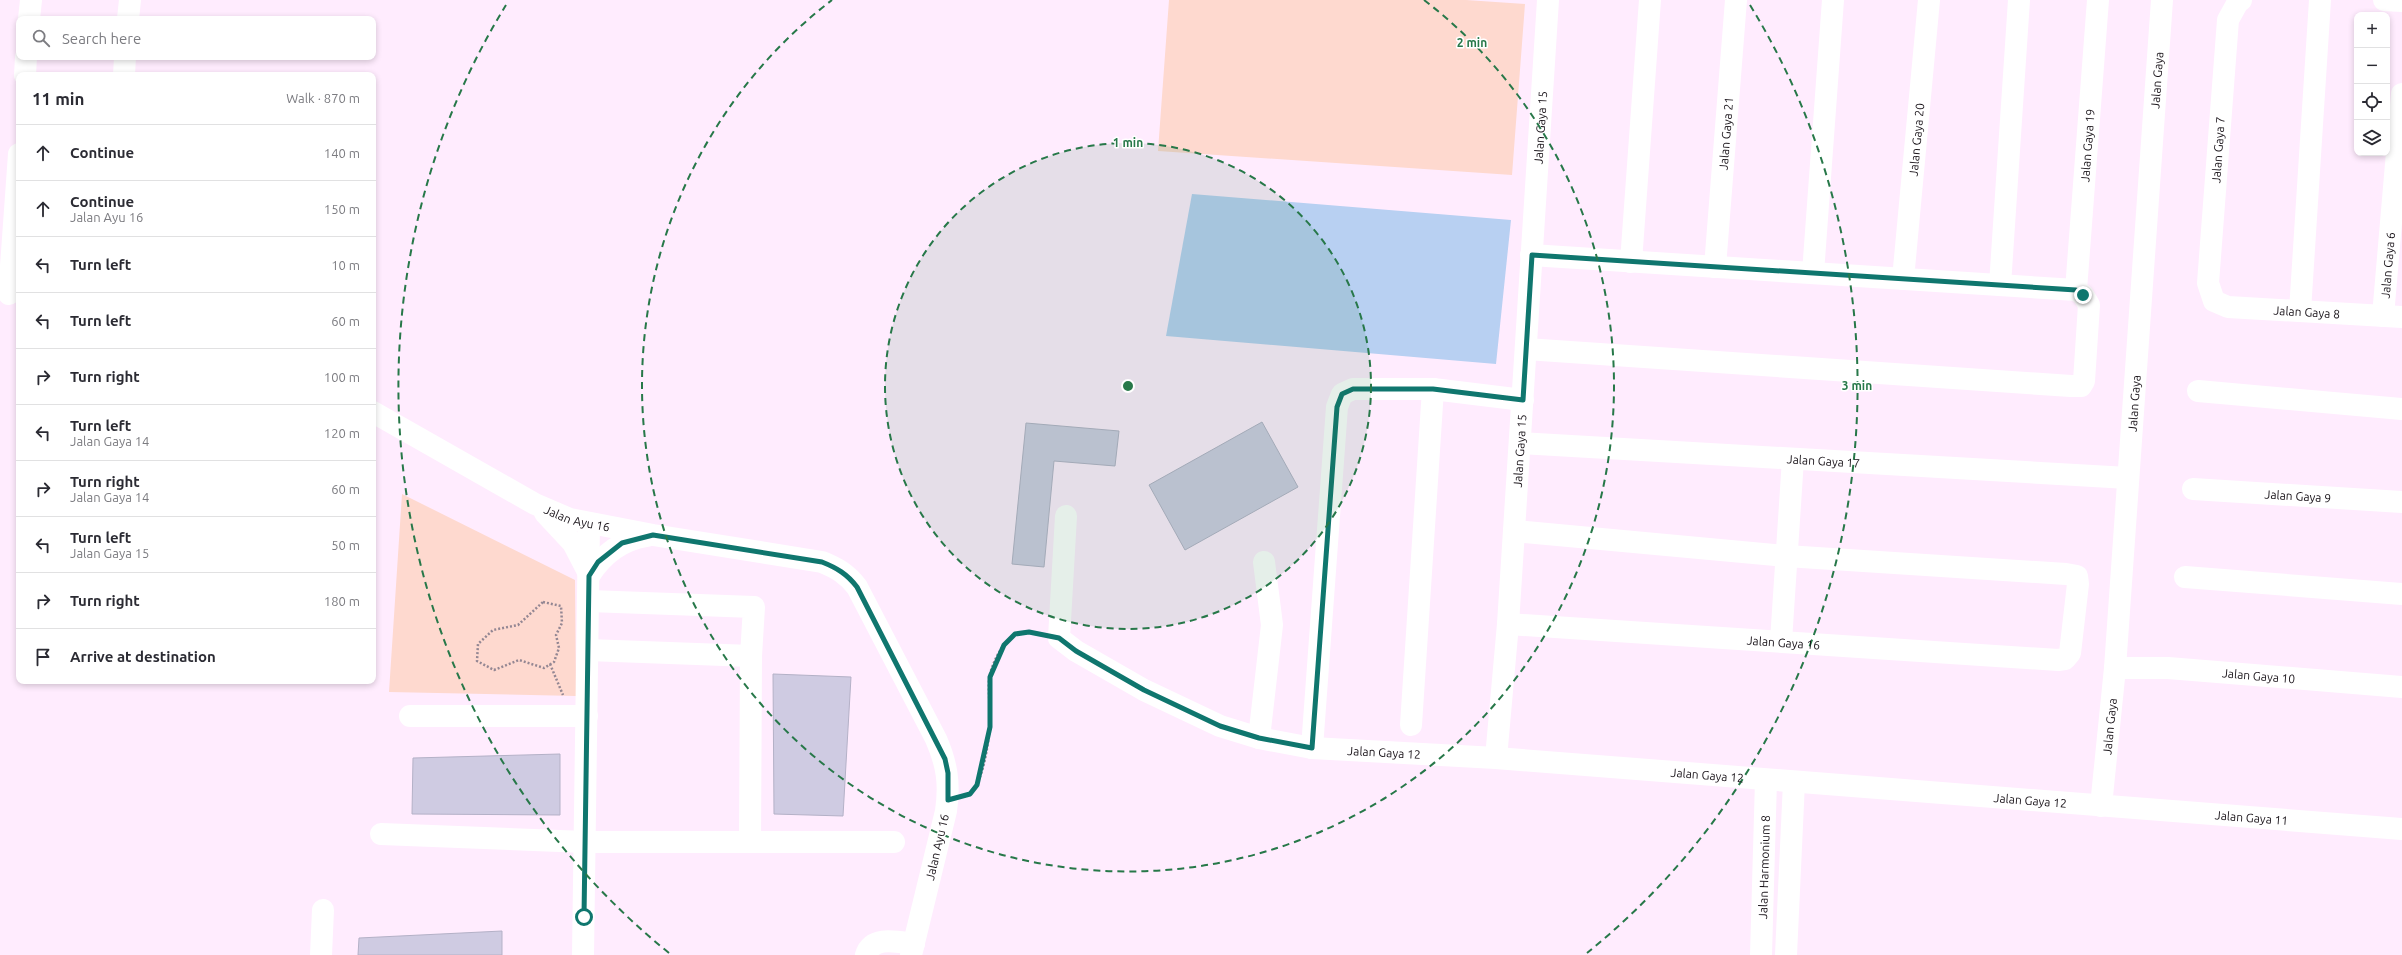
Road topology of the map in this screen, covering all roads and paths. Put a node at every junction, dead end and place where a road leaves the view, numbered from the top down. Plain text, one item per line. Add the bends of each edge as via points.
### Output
1 (30, 0) edge
2 (130, 0) edge
3 (1548, 0) edge
4 (1650, 0) edge
5 (1736, 0) edge
6 (1833, 0) edge
7 (1929, 0) edge
8 (2019, 0) edge
9 (2098, 0) edge
10 (2162, 0) edge
11 (2320, 0) edge
12 (2384, 0) edge
13 (2239, 1) edge
14 (2402, 1) edge
15 (29, 16) edge
16 (128, 16) edge
17 (26, 60) edge
18 (125, 60) edge
19 (25, 72) edge
20 (124, 72) edge
21 (2402, 94) edge
22 (16, 196) edge
23 (1532, 255) junction
24 (1631, 262) junction
25 (1716, 267) junction
26 (1813, 273) junction
27 (1903, 279) junction
28 (2000, 285) junction
29 (2076, 290) junction
30 (9, 294) edge
31 (2214, 300) joint
32 (2300, 311) junction
33 (2392, 317) edge
34 (1526, 348) junction
35 (1433, 389) junction
36 (2198, 392) dead end
37 (1523, 400) junction
38 (2402, 409) edge
39 (376, 414) edge
40 (1520, 443) junction
41 (1792, 459) junction
42 (2128, 478) junction
43 (2193, 489) dead end
44 (2402, 502) edge
45 (535, 504) junction
46 (1066, 516) dead end
47 (589, 524) junction
48 (1514, 531) junction
49 (653, 535) junction
50 (1786, 556) junction
51 (1264, 562) dead end
52 (589, 576) junction
53 (2185, 577) dead end
54 (2402, 594) edge
55 (589, 600) junction
56 (1508, 624) junction
57 (1059, 638) junction
58 (1781, 641) junction
59 (588, 650) junction
60 (751, 656) junction
61 (550, 664) junction
62 (2115, 668) junction
63 (2402, 687) edge
64 (564, 696) dead end
65 (410, 716) dead end
66 (587, 716) junction
67 (1411, 725) dead end
68 (1259, 738) junction
69 (1312, 748) junction
70 (1496, 758) junction
71 (1766, 780) junction
72 (1794, 782) junction
73 (948, 800) junction
74 (2101, 806) junction
75 (2402, 829) edge
76 (381, 834) dead end
77 (585, 842) junction
78 (750, 842) junction
79 (894, 842) dead end
80 (323, 910) dead end
81 (913, 949) edge
82 (321, 955) edge
83 (583, 955) edge
84 (866, 955) edge
85 (1761, 955) edge
86 (1786, 955) edge

1 - 15 street
2 - 16 street
3 - 23 street, Jalan Gaya 15
4 - 24 street
5 - 25 street, Jalan Gaya 21
6 - 26 street
7 - 27 street, Jalan Gaya 20
8 - 28 street
9 - 29 street, Jalan Gaya 19
10 - 42 street, Jalan Gaya
11 - 32 street
12 - 14 street
13 - 31 street, Jalan Gaya 7 via 2228,20 2208,283
17 - 19 street
18 - 20 street
21 - 33 street, Jalan Gaya 6
22 - 30 street
23 - 24 street
23 - 34 street, Jalan Gaya 15
24 - 25 street
25 - 26 street
26 - 27 street
27 - 28 street
28 - 29 street
29 - 34 street via 2083,295 2089,305 2084,381 2081,386
31 - 32 street, Jalan Gaya 8 via 2228,307
32 - 33 street, Jalan Gaya 8
34 - 37 street, Jalan Gaya 15
35 - 37 street
35 - 67 street
35 - 69 street via 1353,389 1342,394 1337,407
36 - 38 street
37 - 40 street, Jalan Gaya 15
39 - 45 street, Jalan Ayu 16
40 - 41 street, Jalan Gaya 17
40 - 48 street, Jalan Gaya 15
41 - 42 street, Jalan Gaya 17
41 - 50 street
42 - 62 street, Jalan Gaya
43 - 44 street, Jalan Gaya 9
45 - 47 street, Jalan Ayu 16 via 561,516
45 - 52 street via 558,524 573,543
46 - 57 street
47 - 49 street, Jalan Ayu 16
47 - 52 street
48 - 50 street
48 - 56 street, Jalan Gaya 15
49 - 52 street via 622,543 598,562
49 - 73 street, Jalan Ayu 16 via 822,562 838,568 849,576 945,759
50 - 58 street
50 - 58 street, Jalan Gaya 16 via 2077,576 2078,584 2070,653 2065,659
51 - 68 street via 1272,625
52 - 55 street
53 - 54 street
55 - 59 street
55 - 60 street via 754,607
56 - 58 street, Jalan Gaya 16
56 - 70 street, Jalan Gaya 15
57 - 68 street, Jalan Gaya 12 via 1076,651 1144,690 1220,726
57 - 73 path via 1029,632 1015,634 1004,645 990,677 990,727 977,785 970,794
59 - 60 street
59 - 66 street
60 - 78 street
61 - 61 path via 544,668 519,660 494,670 476,662 478,644 493,630 518,625 543,602 561,606 562,623 556,635 559,648 554,662
61 - 64 path
62 - 63 street, Jalan Gaya 10 via 2168,668
62 - 74 street, Jalan Gaya
65 - 66 street
66 - 77 street
68 - 69 street, Jalan Gaya 12
69 - 70 street, Jalan Gaya 12
70 - 71 street, Jalan Gaya 12
71 - 72 street, Jalan Gaya 12
71 - 85 street, Jalan Harmonium 8
72 - 74 street, Jalan Gaya 12
72 - 86 street
73 - 81 street, Jalan Ayu 16
74 - 75 street, Jalan Gaya 11
76 - 77 street
77 - 78 street
77 - 83 street
78 - 79 street
80 - 82 street
81 - 84 street via 879,942 870,947

